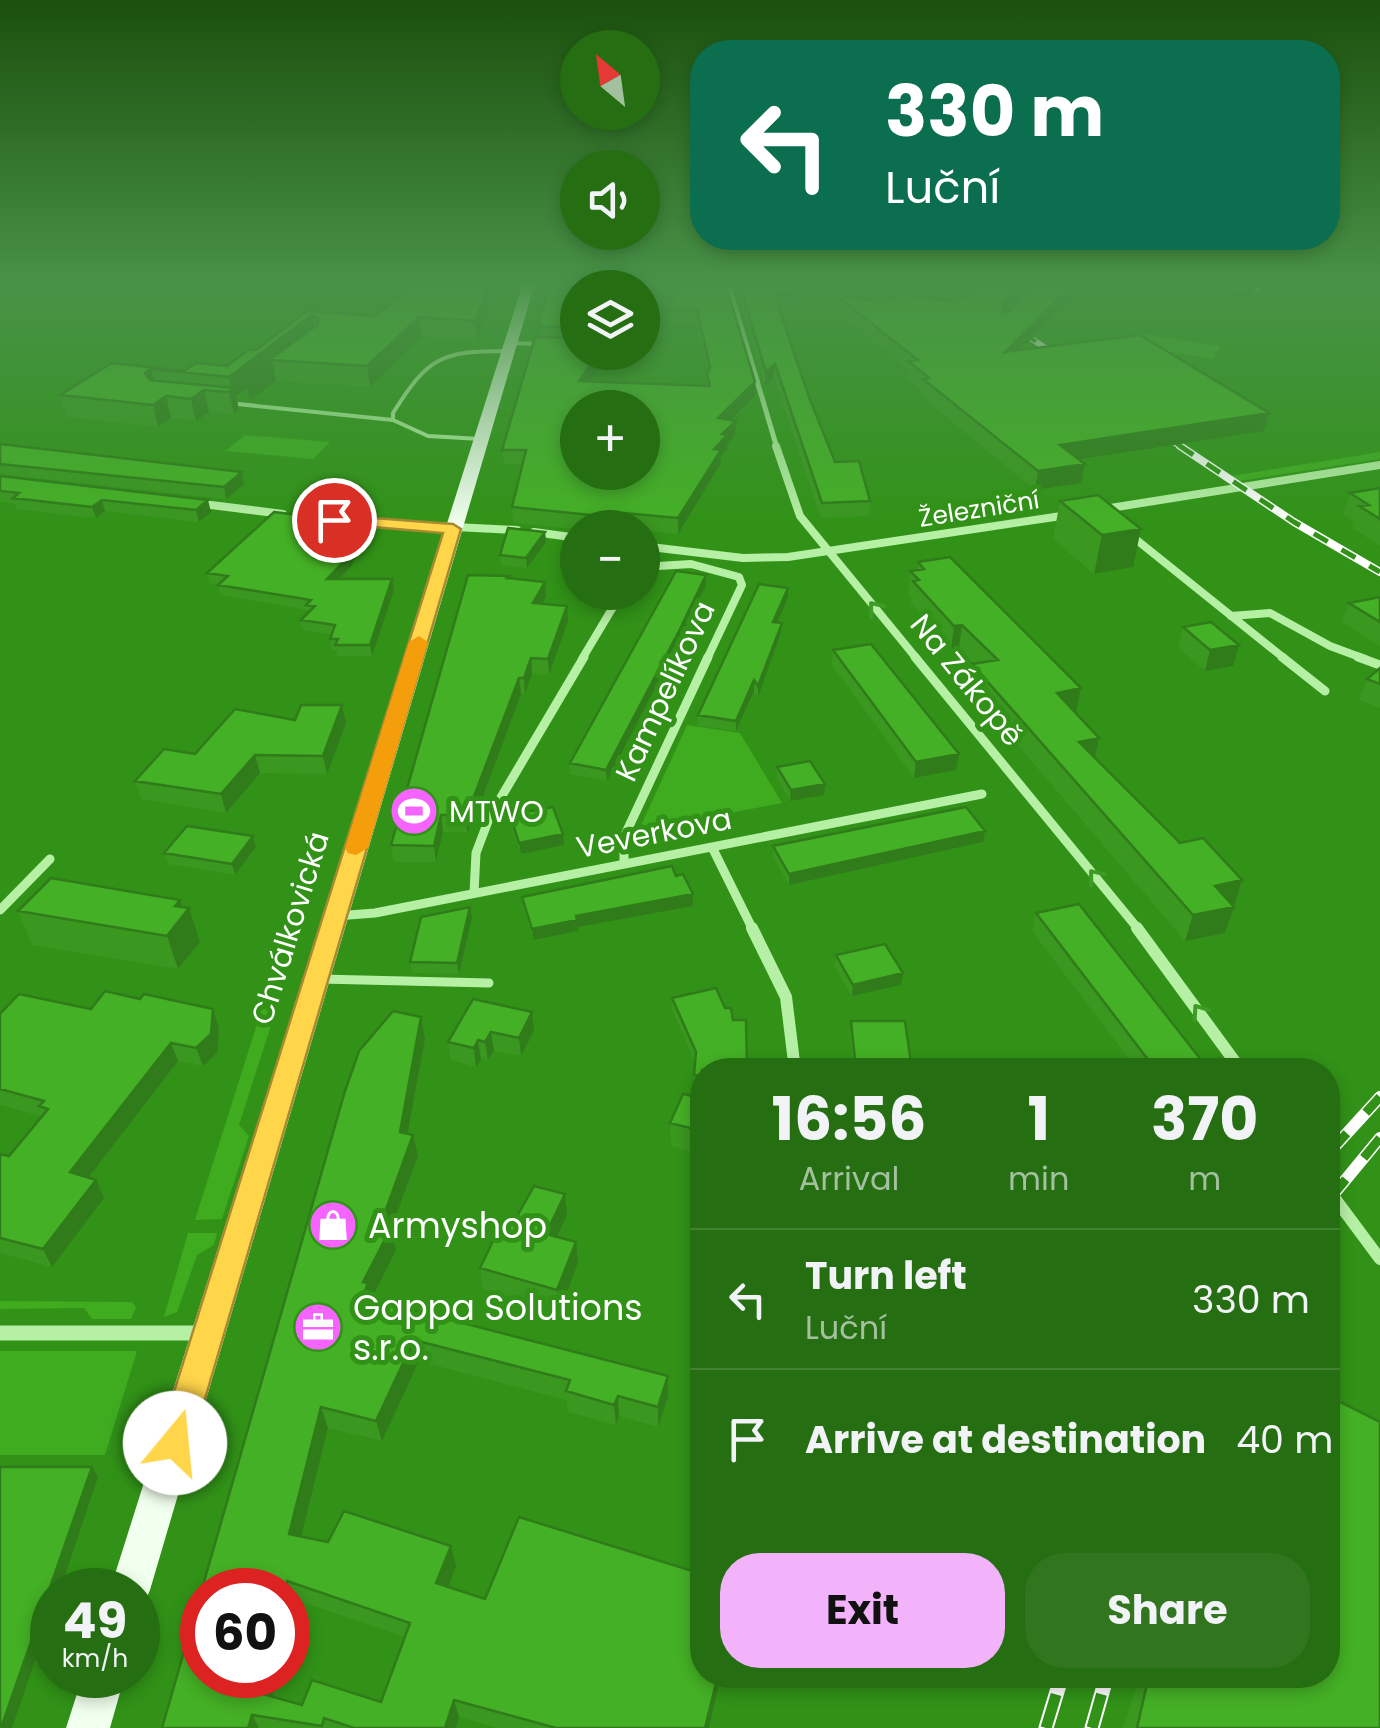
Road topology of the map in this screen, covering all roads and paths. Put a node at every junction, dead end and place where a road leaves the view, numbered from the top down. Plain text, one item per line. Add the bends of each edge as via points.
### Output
1 (427, 364) edge
2 (503, 364) edge
3 (751, 364) edge
4 (249, 394) edge
5 (215, 402) edge
6 (235, 404) junction
7 (393, 420) junction
8 (480, 439) junction
9 (1380, 465) edge
10 (180, 501) edge
11 (1084, 513) edge
12 (286, 514) edge
13 (350, 522) edge
14 (453, 529) junction
15 (560, 535) edge
16 (660, 548) edge
17 (830, 552) junction
18 (660, 565) edge
19 (611, 610) edge
20 (1231, 616) junction
21 (1380, 665) edge
22 (1324, 691) dead end
23 (982, 794) dead end
24 (712, 847) junction
25 (50, 859) dead end
26 (624, 864) junction
27 (0, 890) edge
28 (16, 893) junction
29 (474, 893) junction
30 (0, 910) edge
31 (336, 916) junction
32 (316, 979) junction
33 (489, 984) dead end
34 (794, 1058) edge
35 (1232, 1058) edge
36 (1340, 1205) edge
37 (1380, 1259) edge
38 (208, 1333) junction
39 (0, 1334) edge
40 (137, 1568) edge
41 (97, 1698) edge
42 (88, 1728) edge

1 - 7 lane
2 - 8 main road, Chválkovická
3 - 17 street, Na Zákopě via 792,501
4 - 6 lane
5 - 6 lane
6 - 7 lane
7 - 8 lane via 428,436
8 - 14 main road, Chválkovická
9 - 20 street via 1100,510
10 - 12 street
11 - 17 street, Železniční
13 - 14 street
14 - 15 street
14 - 31 main road, Chválkovická
16 - 17 street, Železniční via 743,558
35 -> 17 street, Na Zákopě via 1157,952
18 - 26 street, Kampelíkova via 724,571 739,576 742,585 624,837
19 - 29 street via 490,816 476,854
20 - 21 street via 1270,613
20 - 22 street
23 - 24 street, Veverkova
24 - 26 street, Veverkova
24 - 34 street via 786,997
25 - 28 street
26 - 29 street, Veverkova
27 - 28 street
28 - 30 street
29 - 31 street, Veverkova
31 - 32 main road, Chválkovická
32 - 33 lane
32 - 38 main road, Chválkovická
36 - 37 street
38 - 39 street
38 - 40 main road, Chválkovická
41 - 42 main road

